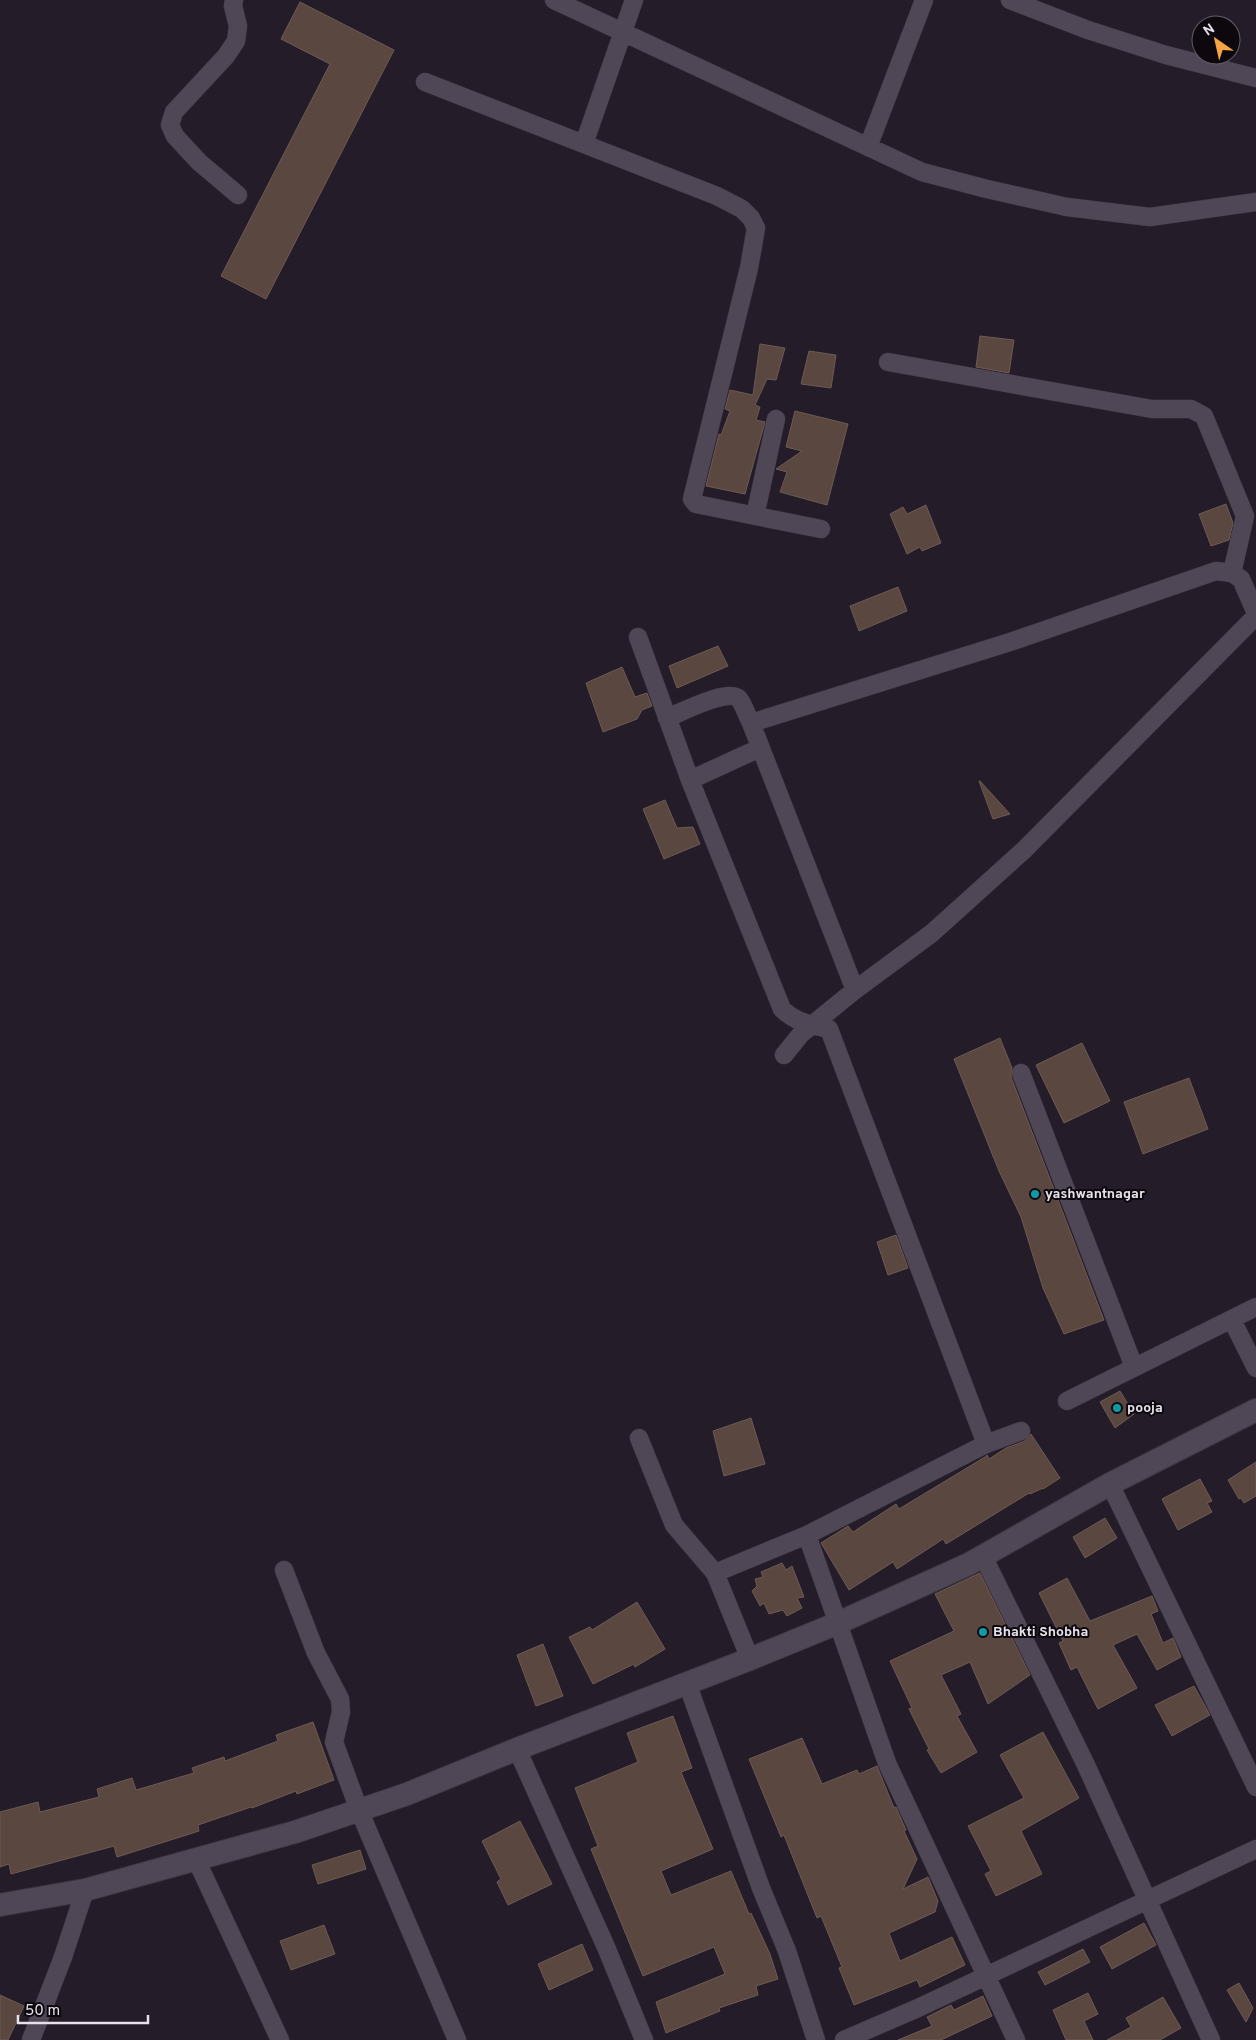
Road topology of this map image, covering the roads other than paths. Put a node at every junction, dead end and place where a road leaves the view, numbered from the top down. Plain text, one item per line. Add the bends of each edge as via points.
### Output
1 (234, 0) edge
2 (554, 0) edge
3 (634, 0) edge
4 (924, 0) edge
5 (1010, 0) edge
6 (623, 32) junction
7 (1256, 78) edge
8 (425, 82) dead end
9 (584, 144) junction
10 (868, 147) junction
11 (238, 195) dead end
12 (1256, 202) edge
13 (888, 362) dead end
14 (776, 419) dead end
15 (755, 516) junction
16 (821, 529) dead end
17 (1232, 573) junction
18 (1256, 614) edge
19 (638, 637) dead end
20 (667, 718) junction
21 (751, 723) junction
22 (760, 748) junction
23 (690, 780) junction
24 (855, 990) junction
25 (812, 1025) junction
26 (784, 1055) dead end
27 (1021, 1073) dead end
28 (1256, 1307) edge
29 (1232, 1320) junction
30 (1134, 1367) junction
31 (1256, 1368) edge
32 (1067, 1401) dead end
33 (1256, 1410) edge
34 (1021, 1431) dead end
35 (639, 1438) dead end
36 (986, 1444) junction
37 (1110, 1484) junction
38 (808, 1535) junction
39 (983, 1556) junction
40 (284, 1570) dead end
41 (714, 1573) junction
42 (838, 1623) junction
43 (750, 1659) junction
44 (688, 1683) junction
45 (517, 1749) junction
46 (1256, 1787) edge
47 (359, 1810) junction
48 (1256, 1849) edge
49 (196, 1859) junction
50 (85, 1890) junction
51 (1148, 1901) junction
52 (0, 1905) edge
53 (986, 1977) junction
54 (1009, 2038) edge
55 (31, 2040) edge
56 (280, 2040) edge
57 (457, 2040) edge
58 (644, 2040) edge
59 (816, 2040) edge
60 (844, 2040) edge
61 (1212, 2040) edge

1 - 11 street via 238,26 236,42 174,112 170,125 175,136 199,162
2 - 6 street
3 - 6 street
4 - 10 street
5 - 7 street via 1166,55
6 - 9 street
6 - 10 street
8 - 9 street
9 - 15 street via 717,196 742,209 756,228 692,499 696,504
10 - 12 street via 922,172 1067,207 1150,217
13 - 17 street via 1152,409 1191,409 1204,416 1245,516
14 - 15 street
15 - 16 street
17 - 18 street via 1242,579
17 - 21 street via 1216,571 1010,642
18 - 24 street via 1024,850 932,933
19 - 20 street
20 - 21 street via 732,694 739,698
20 - 23 street
21 - 22 street
22 - 23 street
22 - 24 street
23 - 25 street via 782,1009 789,1017
24 - 25 street
25 - 26 street
25 - 36 street via 829,1029
27 - 30 street
28 - 29 street
29 - 30 street
29 - 31 street
30 - 32 street
33 - 37 street
34 - 36 street
35 - 41 street via 674,1525
36 - 38 street
37 - 39 street
37 - 46 street
38 - 41 street
38 - 42 street
39 - 42 street
39 - 51 street via 1085,1763
40 - 47 street via 316,1654 340,1699 341,1712 334,1742
41 - 43 street
42 - 43 street
42 - 53 street via 887,1763
43 - 44 street
44 - 45 street
44 - 59 street via 761,1888 787,1951
45 - 47 street
45 - 58 street
47 - 49 street via 295,1832
47 - 57 street
48 - 51 street
49 - 50 street
49 - 56 street
50 - 52 street
50 - 55 street
51 - 53 street
51 - 61 street
53 - 54 street
53 - 60 street

